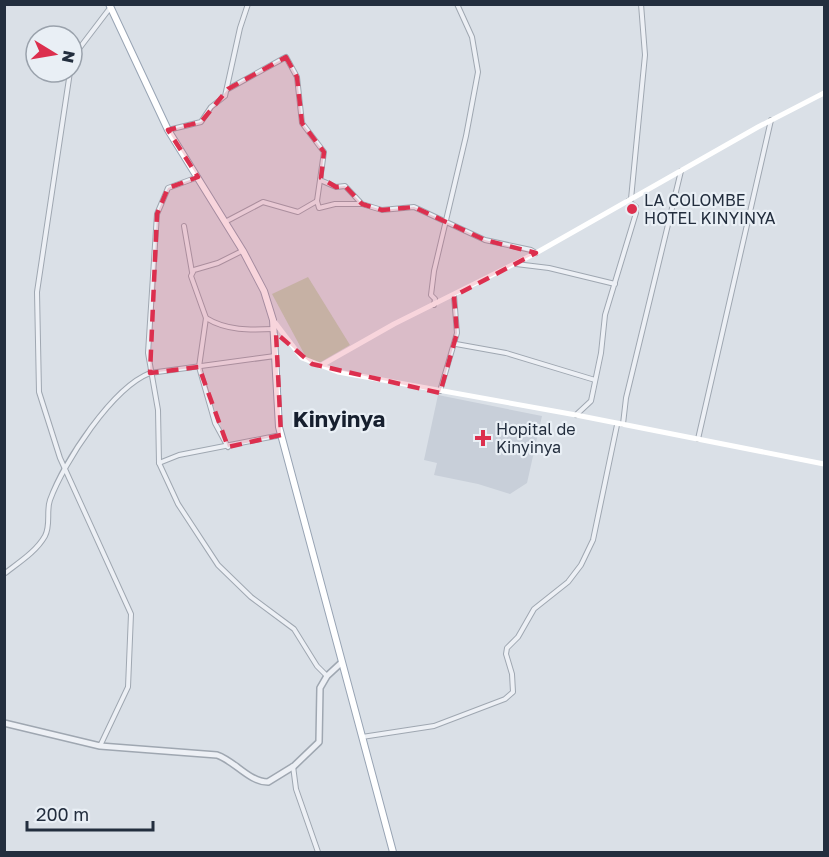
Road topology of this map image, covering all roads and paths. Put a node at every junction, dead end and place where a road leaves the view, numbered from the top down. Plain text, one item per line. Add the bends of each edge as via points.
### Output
1 (248, 4) edge
2 (457, 4) edge
3 (641, 4) edge
4 (109, 6) edge
5 (84, 41) edge
6 (68, 84) edge
7 (228, 89) junction
8 (825, 93) edge
9 (771, 120) junction
10 (168, 130) junction
11 (681, 171) junction
12 (198, 177) junction
13 (320, 180) junction
14 (629, 200) junction
15 (317, 201) junction
16 (362, 204) junction
17 (446, 221) junction
18 (224, 222) junction
19 (184, 226) dead end
20 (243, 251) junction
21 (536, 253) junction
22 (516, 264) junction
23 (192, 272) junction
24 (615, 284) junction
25 (454, 296) junction
26 (434, 306) junction
27 (206, 318) junction
28 (273, 320) junction
29 (274, 328) junction
30 (456, 344) junction
31 (276, 356) junction
32 (320, 366) junction
33 (199, 367) junction
34 (150, 373) junction
35 (595, 380) junction
36 (440, 393) junction
37 (576, 415) junction
38 (620, 425) junction
39 (281, 435) junction
40 (698, 439) junction
41 (228, 447) junction
42 (159, 463) junction
43 (825, 464) edge
44 (65, 467) junction
45 (4, 573) edge
46 (341, 663) junction
47 (327, 676) junction
48 (4, 723) edge
49 (362, 738) junction
50 (100, 746) junction
51 (294, 766) junction
52 (318, 852) edge
53 (393, 852) edge

1 - 7 street
2 - 17 street via 472,37 478,72
3 - 14 street via 645,55
4 - 5 street
4 - 10 main road
6 - 44 street via 37,292 39,392
7 - 10 street via 201,122
7 - 13 street via 286,57 297,77 302,123 324,152
8 - 9 main road
9 - 11 main road
9 - 40 street
10 - 12 main road
11 - 14 main road
11 - 38 street
12 - 18 main road
12 - 34 street via 168,188 157,214 148,344
13 - 15 street
13 - 16 street via 336,188 345,186
14 - 21 main road
14 - 24 street via 637,209
15 - 16 street via 319,208
15 - 18 street via 298,212 263,202
16 - 17 street via 382,210 414,207
17 - 21 street via 485,240
17 - 26 street via 432,282
18 - 20 main road
19 - 23 street
20 - 23 street
20 - 28 main road via 264,291
21 - 22 main road
22 - 24 street
22 - 25 main road
23 - 27 street via 192,286
24 - 35 street via 605,315
25 - 26 main road
25 - 30 street
26 - 32 main road
27 - 29 street via 235,329
27 - 33 street
28 - 29 main road
28 - 32 main road via 293,349
29 - 31 main road
30 - 35 street via 506,353
30 - 36 street via 445,367
31 - 33 street
31 - 39 main road
32 - 36 main road
33 - 34 street
33 - 41 street via 215,423
34 - 42 street via 158,410
34 - 44 street via 139,377 93,423
35 - 37 street via 591,401
36 - 37 main road
37 - 38 main road
38 - 40 main road
38 - 49 street via 593,540 581,565 568,582 534,609 507,648 513,692 505,699 434,726
39 - 41 street
39 - 46 main road
40 - 43 main road
41 - 42 street
42 - 47 street via 178,504 218,565 244,592 294,629
44 - 45 street via 48,504 46,534
44 - 50 street via 131,615 128,687
46 - 47 street
46 - 49 main road
47 - 51 street via 319,698 320,740
48 - 50 street
49 - 53 main road
50 - 51 street via 217,755 264,782
51 - 52 street via 296,789

